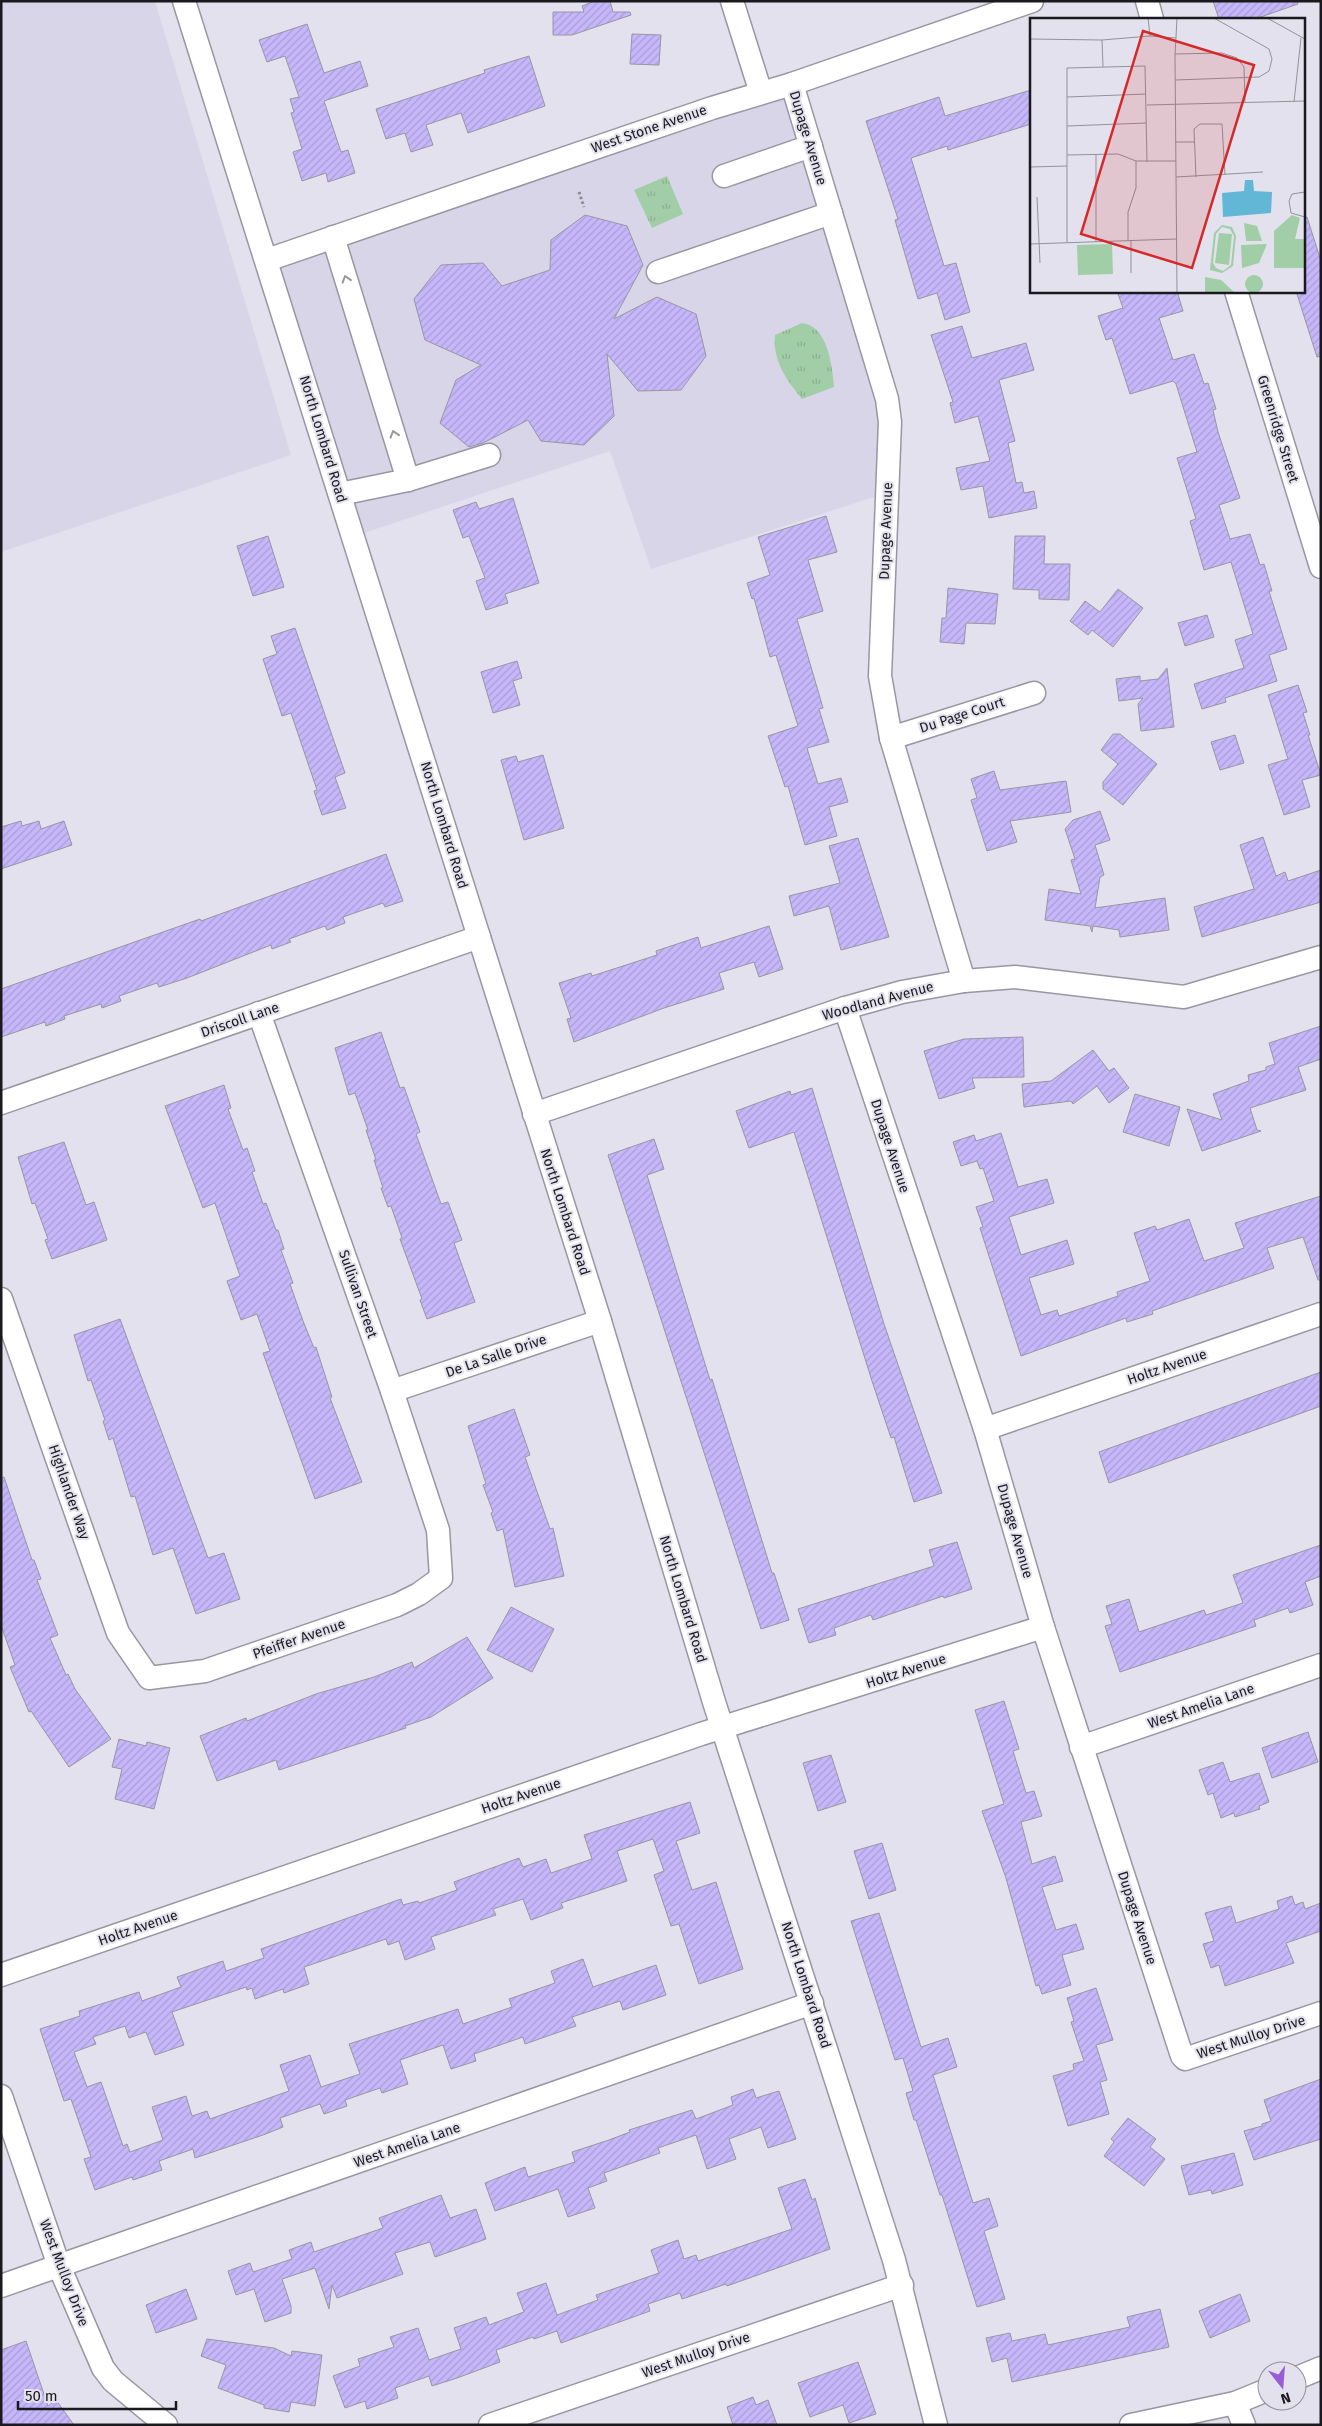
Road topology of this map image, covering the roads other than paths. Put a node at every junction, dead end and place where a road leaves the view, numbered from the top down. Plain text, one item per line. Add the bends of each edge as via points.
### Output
1 (184, 1) edge
2 (732, 1) edge
3 (1032, 1) edge
4 (1147, 1) edge
5 (1152, 18) edge
6 (792, 84) junction
7 (761, 93) junction
8 (811, 146) junction
9 (724, 176) dead end
10 (831, 213) junction
11 (333, 237) junction
12 (267, 260) junction
13 (658, 272) dead end
14 (1236, 292) edge
15 (489, 456) dead end
16 (408, 480) junction
17 (340, 494) junction
18 (1321, 568) edge
19 (1034, 693) dead end
20 (891, 738) junction
21 (479, 937) junction
22 (1321, 958) edge
23 (964, 981) junction
24 (845, 1008) junction
25 (260, 1013) junction
26 (1, 1103) edge
27 (534, 1114) junction
28 (1, 1299) edge
29 (1321, 1314) edge
30 (600, 1321) junction
31 (392, 1391) junction
32 (985, 1429) junction
33 (441, 1578) joint
34 (1043, 1627) junction
35 (1321, 1665) edge
36 (149, 1678) joint
37 (722, 1728) junction
38 (1081, 1747) junction
39 (1, 1975) edge
40 (812, 2003) junction
41 (1321, 2013) edge
42 (1182, 2056) joint
43 (1, 2096) edge
44 (59, 2266) junction
45 (902, 2285) junction
46 (1, 2286) edge
47 (1321, 2368) edge
48 (1307, 2374) edge
49 (1257, 2394) edge
50 (1235, 2402) junction
51 (166, 2425) edge
52 (490, 2425) edge
53 (936, 2425) edge
54 (1130, 2425) edge
55 (1244, 2425) edge

1 - 12 street, North Lombard Road
2 - 7 street
3 - 6 street, West Stone Avenue
4 - 5 street
6 - 7 street, West Stone Avenue
6 - 8 street, Dupage Avenue
7 - 11 street, West Stone Avenue
8 - 9 street
8 - 10 street, Dupage Avenue
10 - 13 street
10 - 20 street, Dupage Avenue via 887,398 890,422 880,676
11 - 12 street, West Stone Avenue
16 -> 11 street
12 - 17 street, North Lombard Road
14 - 18 street, Greenridge Street
15 - 16 street
16 - 17 street
17 - 21 street, North Lombard Road
19 - 20 street, Du Page Court
20 - 23 street, Dupage Avenue
21 - 25 street, Driscoll Lane
21 - 27 street, North Lombard Road
22 - 23 street, Woodland Avenue via 1184,997 1038,978
23 - 24 street, Woodland Avenue via 902,992
24 - 27 street, Woodland Avenue
24 - 32 street, Dupage Avenue
25 - 26 street, Driscoll Lane
25 - 31 street, Sullivan Street
27 - 30 street, North Lombard Road
28 - 36 street, Highlander Way via 118,1634
29 - 32 street, Holtz Avenue
30 - 31 street, De La Salle Drive
30 - 37 street, North Lombard Road
31 - 33 street, Sullivan Street via 438,1530
32 - 34 street, Dupage Avenue
33 - 36 street, Pfeiffer Avenue via 397,1605 205,1671
34 - 37 street, Holtz Avenue
34 - 38 street, Dupage Avenue
35 - 38 street, West Amelia Lane
37 - 39 street, Holtz Avenue
37 - 40 street, North Lombard Road
38 - 42 street, Dupage Avenue
40 - 44 street, West Amelia Lane
40 - 45 street, North Lombard Road
41 - 42 street, West Mulloy Drive via 1185,2059
43 - 44 street, West Mulloy Drive
44 - 46 street, West Amelia Lane
44 - 51 street, West Mulloy Drive via 103,2368 113,2381
45 - 52 street, West Mulloy Drive
45 - 53 street, North Lombard Road
47 - 48 street
49 - 50 street
50 - 54 street
50 - 55 street

